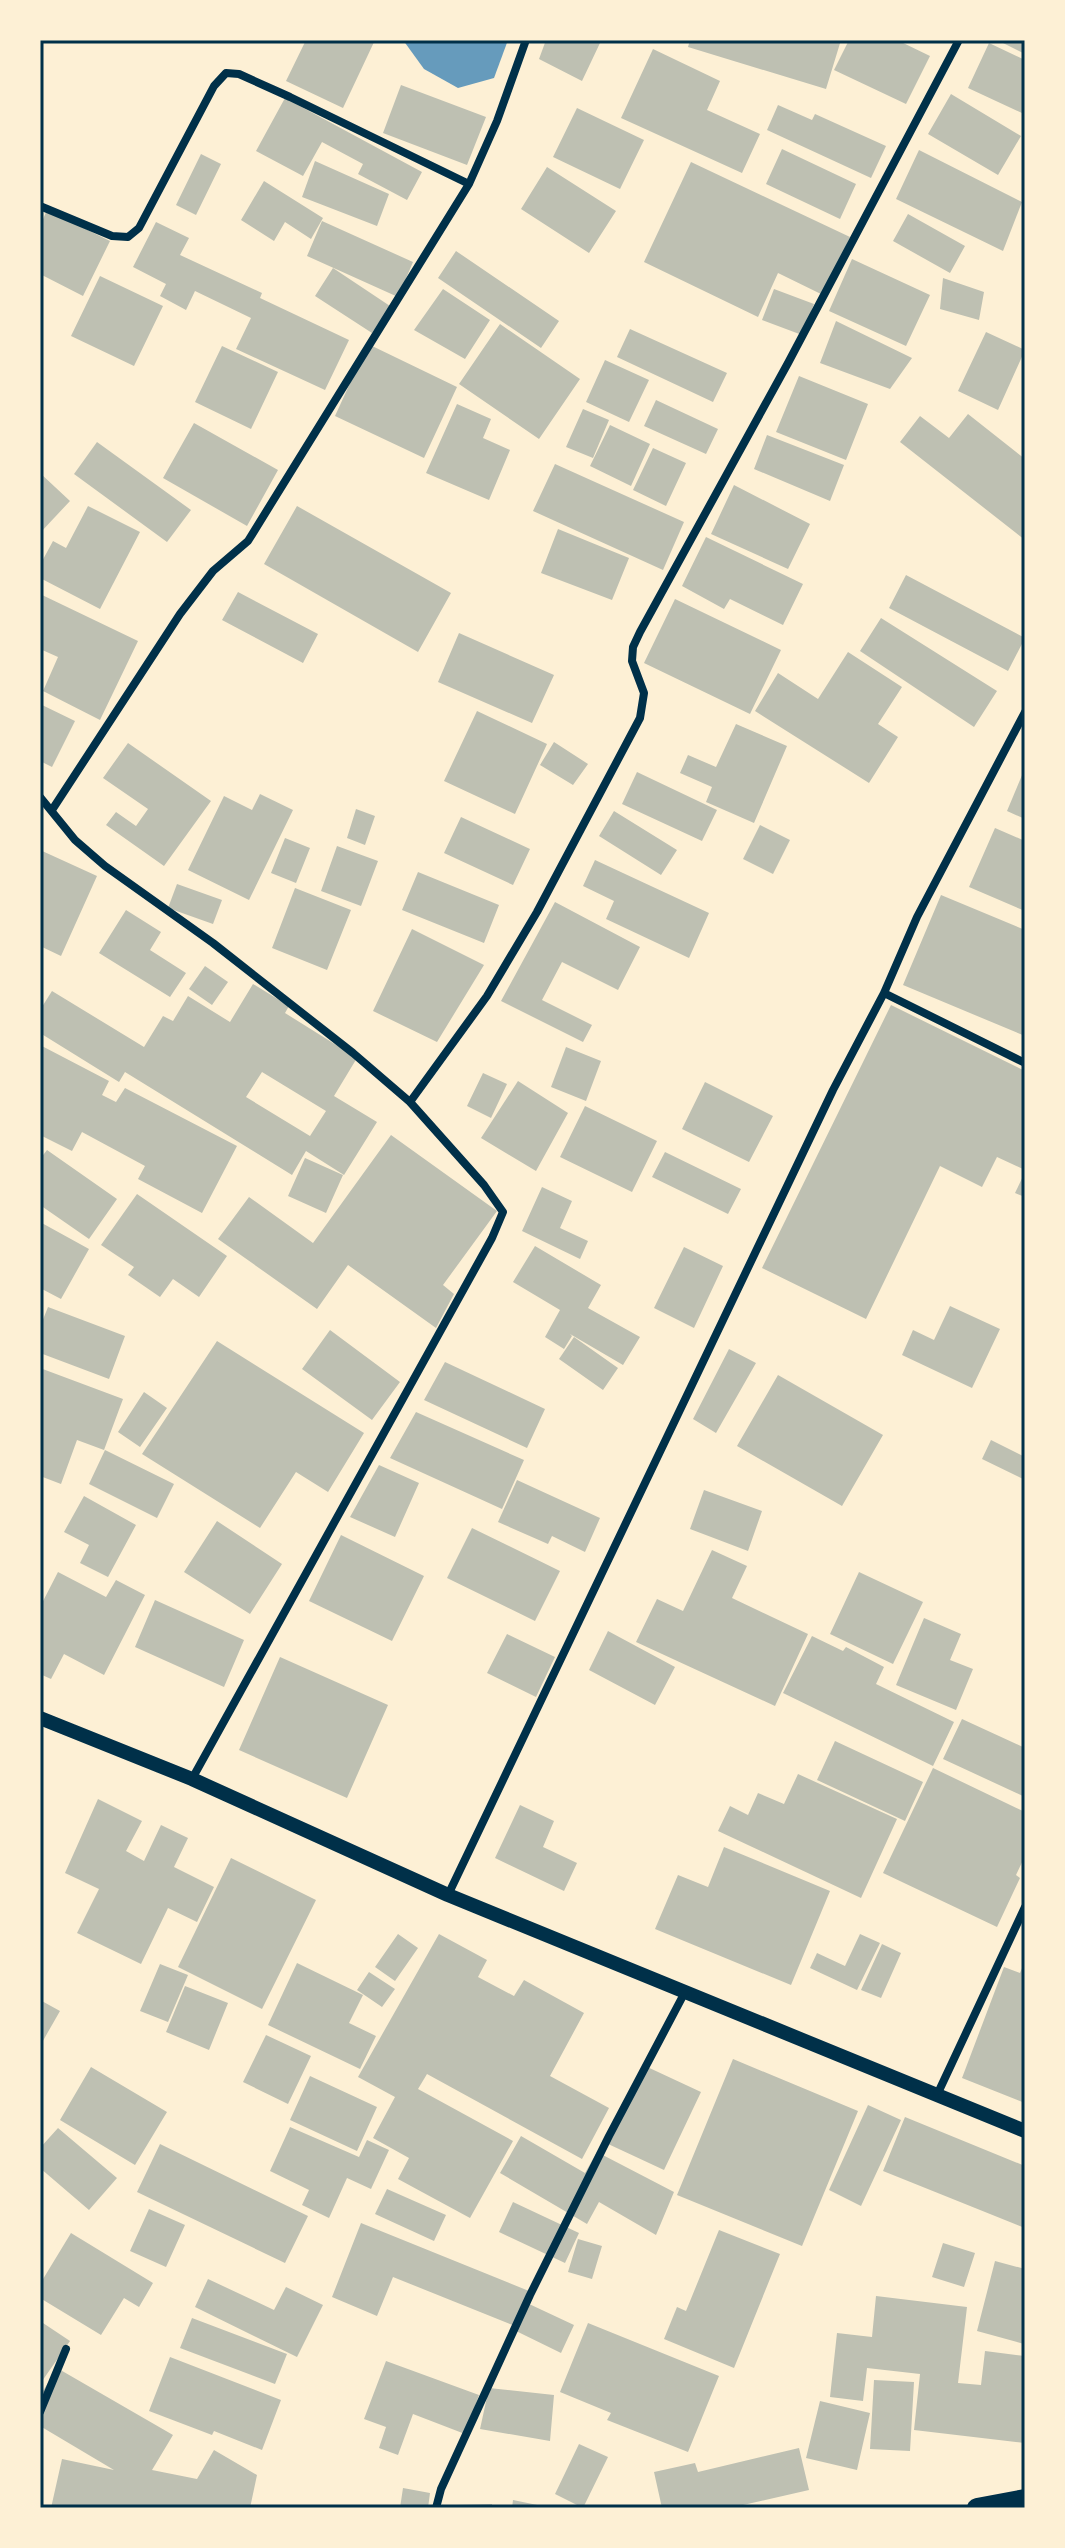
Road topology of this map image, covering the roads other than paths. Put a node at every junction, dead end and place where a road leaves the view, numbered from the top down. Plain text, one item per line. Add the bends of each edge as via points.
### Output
1 (526, 40) edge
2 (959, 40) edge
3 (469, 184) junction
4 (40, 206) edge
5 (1025, 712) edge
6 (40, 797) edge
7 (52, 810) junction
8 (884, 993) junction
9 (1025, 1063) edge
10 (410, 1102) junction
11 (40, 1718) edge
12 (192, 1779) junction
13 (448, 1895) junction
14 (1025, 1907) edge
15 (685, 1992) junction
16 (937, 2095) junction
17 (1025, 2131) edge
18 (66, 2349) dead end
19 (40, 2412) edge
20 (1025, 2499) edge
21 (436, 2508) edge
22 (977, 2508) edge

1 - 3 street
2 - 10 street via 640,632 632,661 644,693 640,718 614,770 487,996
3 - 4 street via 290,97 226,73 214,86 139,228 128,237 112,236
3 - 7 street via 248,541 213,571 180,614
5 - 8 street via 917,917
6 - 7 street
7 - 10 street via 105,866 239,963
8 - 9 street
8 - 13 street
10 - 12 street via 503,1212
11 - 12 street
12 - 13 street
13 - 15 street
14 - 16 street
15 - 16 street
15 - 21 street via 530,2295
16 - 17 street
18 - 19 street
20 - 22 main road

